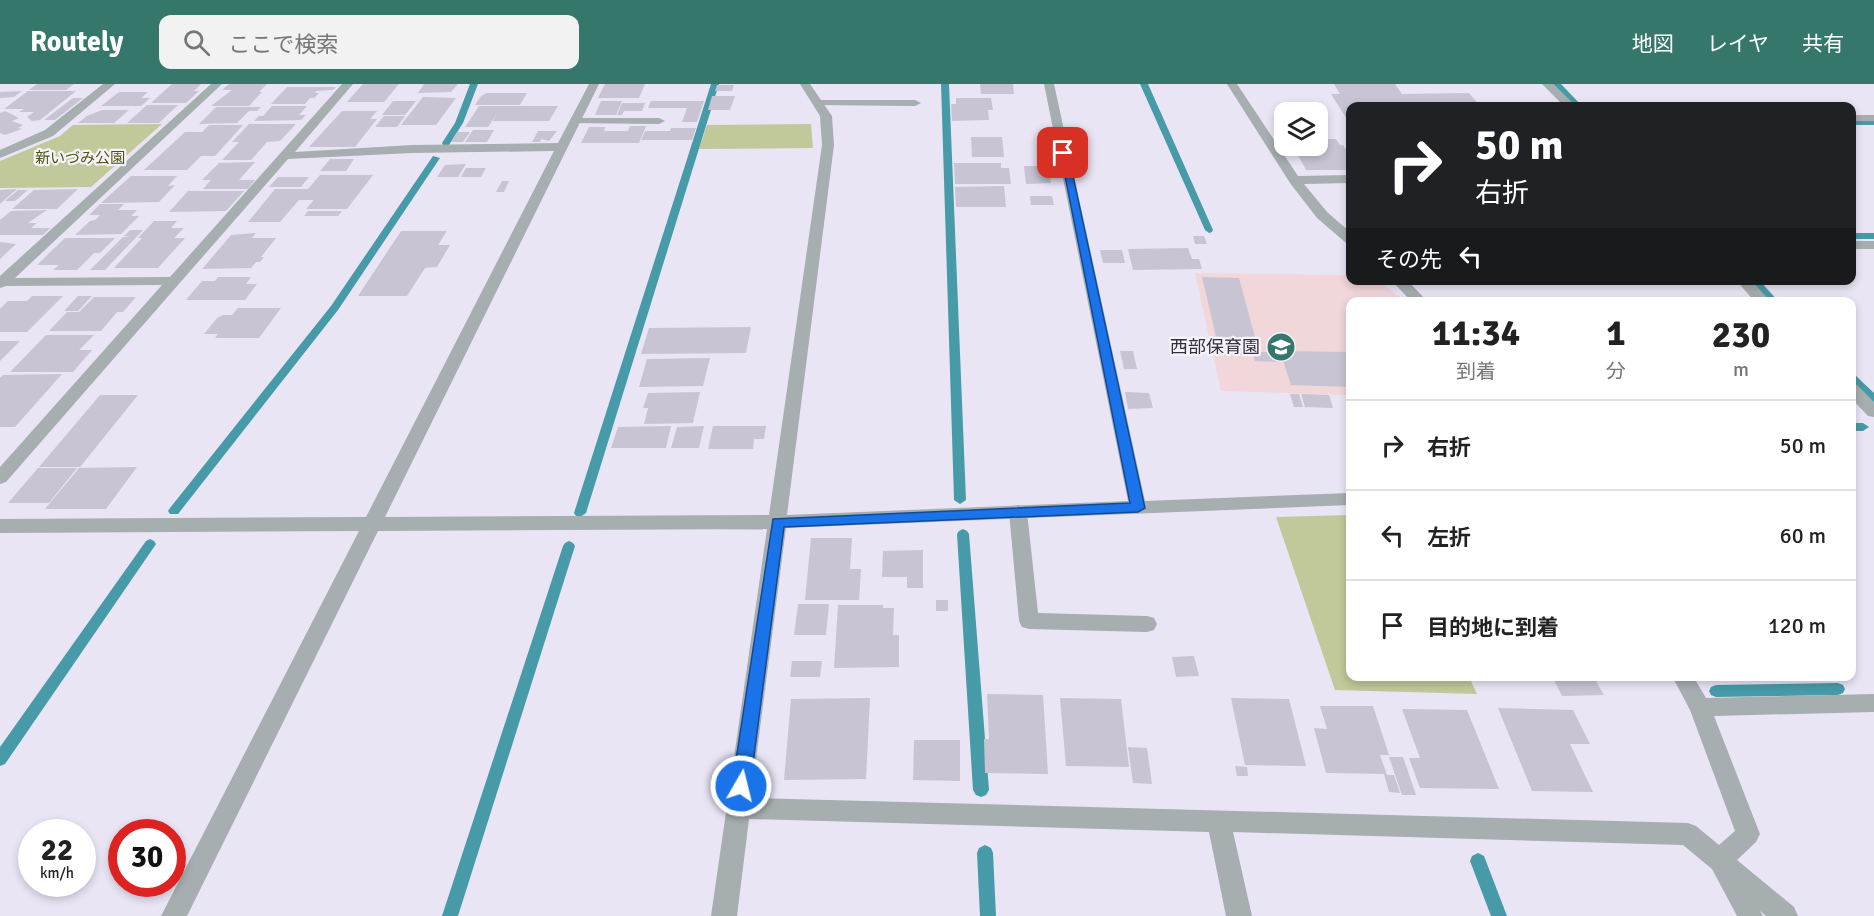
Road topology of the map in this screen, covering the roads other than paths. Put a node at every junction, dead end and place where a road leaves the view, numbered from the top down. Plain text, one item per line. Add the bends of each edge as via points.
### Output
1 (110, 84) edge
2 (217, 84) edge
3 (348, 84) edge
4 (594, 84) edge
5 (806, 84) edge
6 (1049, 84) edge
7 (1232, 84) edge
8 (1547, 84) edge
9 (1566, 102) edge
10 (819, 103) junction
11 (915, 103) dead end
12 (1856, 118) edge
13 (1874, 118) edge
14 (575, 121) junction
15 (659, 121) dead end
16 (562, 147) junction
17 (0, 154) edge
18 (284, 156) junction
19 (1346, 179) edge
20 (1294, 180) junction
21 (1346, 236) edge
22 (1874, 244) edge
23 (1856, 245) edge
24 (174, 281) junction
25 (1, 283) edge
26 (1403, 285) edge
27 (1748, 285) edge
28 (1416, 297) edge
29 (1759, 297) edge
30 (1856, 394) edge
31 (1874, 412) edge
32 (0, 478) edge
33 (1346, 499) edge
34 (1138, 508) junction
35 (1018, 512) junction
36 (778, 522) junction
37 (372, 524) junction
38 (0, 526) edge
39 (1147, 624) dead end
40 (1685, 681) edge
41 (1874, 703) edge
42 (1700, 707) junction
43 (738, 808) junction
44 (1219, 821) junction
45 (1720, 861) junction
46 (174, 916) edge
47 (724, 916) edge
48 (1239, 916) edge
49 (1750, 916) edge
50 (1785, 916) edge

1 - 17 street via 49,133
2 - 25 street
3 - 18 street
4 - 14 street
5 - 10 street
6 - 34 street
7 - 20 street
8 - 9 street
10 - 11 street
10 - 36 street via 826,116 828,145
12 - 13 street
14 - 15 street
14 - 16 street
16 - 18 street
16 - 37 street
18 - 24 street
19 - 20 street
20 - 21 street via 1322,215
22 - 23 street
24 - 25 street
24 - 32 street
26 - 28 street
27 - 29 street
30 - 31 street
33 - 34 street
34 - 35 street
35 - 36 street
35 - 39 street via 1029,621
36 - 37 street
36 - 43 street
37 - 38 street
37 - 46 street
40 - 42 street
41 - 42 street
42 - 45 street via 1748,834
43 - 44 street
43 - 47 street
44 - 45 street via 1688,834
44 - 48 street
45 - 49 street
45 - 50 street

